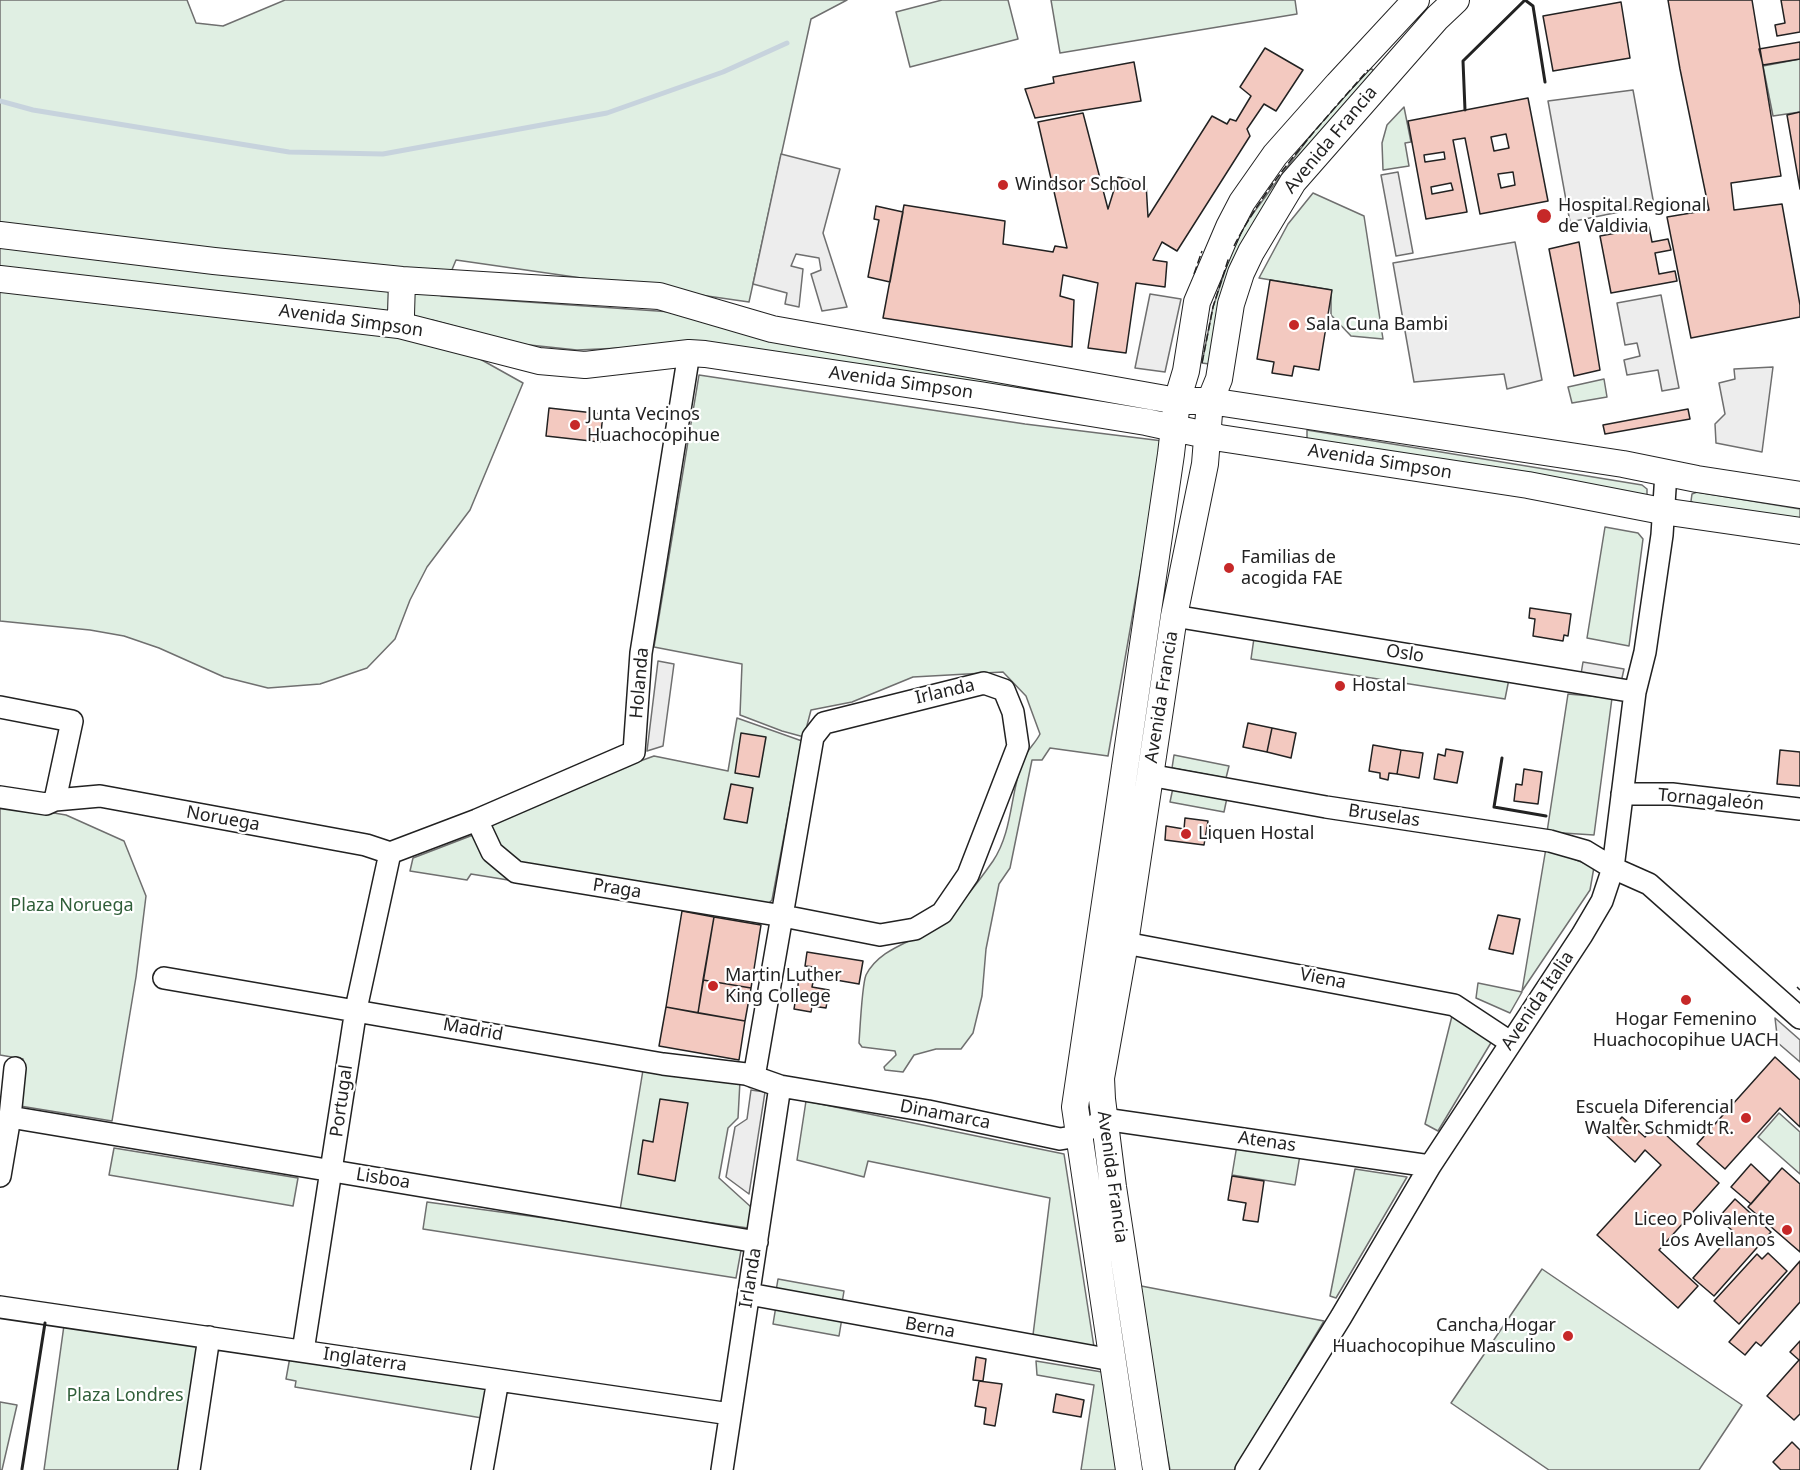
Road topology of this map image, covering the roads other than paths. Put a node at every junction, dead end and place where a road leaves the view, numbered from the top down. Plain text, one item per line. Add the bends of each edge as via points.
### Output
1 (1418, 0) edge
2 (1456, 0) edge
3 (1437, 18) junction
4 (0, 235) edge
5 (0, 279) edge
6 (402, 280) junction
7 (399, 325) junction
8 (689, 353) junction
9 (1177, 401) junction
10 (1210, 401) junction
11 (1174, 427) junction
12 (1208, 434) junction
13 (1666, 473) junction
14 (1800, 495) edge
15 (1662, 511) junction
16 (1800, 531) edge
17 (1174, 616) junction
18 (1635, 692) junction
19 (0, 707) edge
20 (1149, 775) junction
21 (1622, 794) junction
22 (0, 797) edge
23 (56, 800) junction
24 (1800, 809) edge
25 (477, 820) junction
26 (390, 853) junction
27 (1613, 868) junction
28 (783, 916) junction
29 (1125, 943) junction
30 (164, 978) dead end
31 (356, 1009) junction
32 (1800, 1018) edge
33 (1510, 1042) junction
34 (15, 1068) dead end
35 (754, 1077) junction
36 (780, 1086) junction
37 (10, 1117) junction
38 (1104, 1119) junction
39 (1078, 1136) junction
40 (1430, 1166) junction
41 (332, 1171) junction
42 (0, 1176) edge
43 (757, 1242) junction
44 (749, 1294) junction
45 (0, 1307) edge
46 (209, 1337) junction
47 (303, 1351) junction
48 (1112, 1360) junction
49 (498, 1380) junction
50 (730, 1414) junction
51 (1159, 1469) edge
52 (189, 1470) edge
53 (482, 1470) edge
54 (722, 1470) edge
55 (1129, 1470) edge
56 (1246, 1470) edge

1 - 3 main road
1 - 9 main road, Avenida Francia via 1275,155 1242,202 1197,302
2 - 3 main road, Avenida Francia
3 - 10 main road, Avenida Francia via 1293,182 1275,210 1241,273 1231,304 1219,379
4 - 6 main road, Avenida Simpson
5 - 7 main road, Avenida Simpson
6 - 7 main road
6 - 9 main road, Avenida Simpson via 659,296 772,329
7 - 8 main road, Avenida Simpson via 538,361 585,364
8 - 11 main road, Avenida Simpson
8 - 25 street, Holanda via 641,652 634,752
9 - 10 main road, Avenida Simpson
9 - 11 main road, Avenida Francia
10 - 12 main road, Avenida Francia
10 - 13 main road, Avenida Simpson
11 - 12 main road, Avenida Simpson
11 - 39 main road, Avenida Francia via 1075,1107
12 - 15 main road, Avenida Simpson via 1528,485
12 - 17 main road, Avenida Francia
13 - 14 main road, Avenida Simpson
13 - 15 street, Avenida Italia
15 - 16 main road, Avenida Simpson
15 - 18 street, Avenida Italia via 1645,652
17 - 18 street, Oslo
17 - 20 main road, Avenida Francia
18 - 21 street, Avenida Italia
19 - 23 street via 72,721
20 - 27 street, Bruselas via 1550,841 1585,851
20 - 29 main road, Avenida Francia
21 - 24 street, Tornagaleón via 1672,794
21 - 27 street, Avenida Italia
22 - 23 street, Noruega via 46,804
23 - 26 street, Noruega via 100,796 366,845
25 - 26 street, Holanda
25 - 28 street, Praga via 492,852 516,872
26 - 31 street, Portugal
27 - 32 street, Bruselas via 1649,884
27 - 33 street, Avenida Italia via 1593,918
28 - 28 street, Irlanda via 880,935 915,929 942,913 968,874 1018,746 1004,690 984,683 824,723 813,738
28 - 35 street, Irlanda
29 - 33 street, Viena via 1454,1005
29 - 38 main road, Avenida Francia via 1101,1078
30 - 31 street, Madrid
31 - 35 street, Madrid
31 - 41 street, Portugal
33 - 40 street, Avenida Italia
34 - 37 street
35 - 36 street, Madrid
36 - 39 street, Dinamarca via 1060,1139
36 - 43 street, Irlanda
37 - 41 street, Lisboa
37 - 42 street
38 - 39 street
38 - 40 street, Atenas
38 - 51 main road, Avenida Francia
39 - 48 main road, Avenida Francia
40 - 56 street, Avenida Italia
41 - 43 street, Lisboa
41 - 47 street, Portugal
43 - 44 street, Irlanda
44 - 48 street, Berna
44 - 50 street, Irlanda
45 - 46 street, Inglaterra
46 - 47 street, Inglaterra
46 - 52 street
47 - 49 street, Inglaterra
48 - 55 main road, Avenida Francia
49 - 50 street, Inglaterra
49 - 53 street
50 - 54 street, Irlanda

